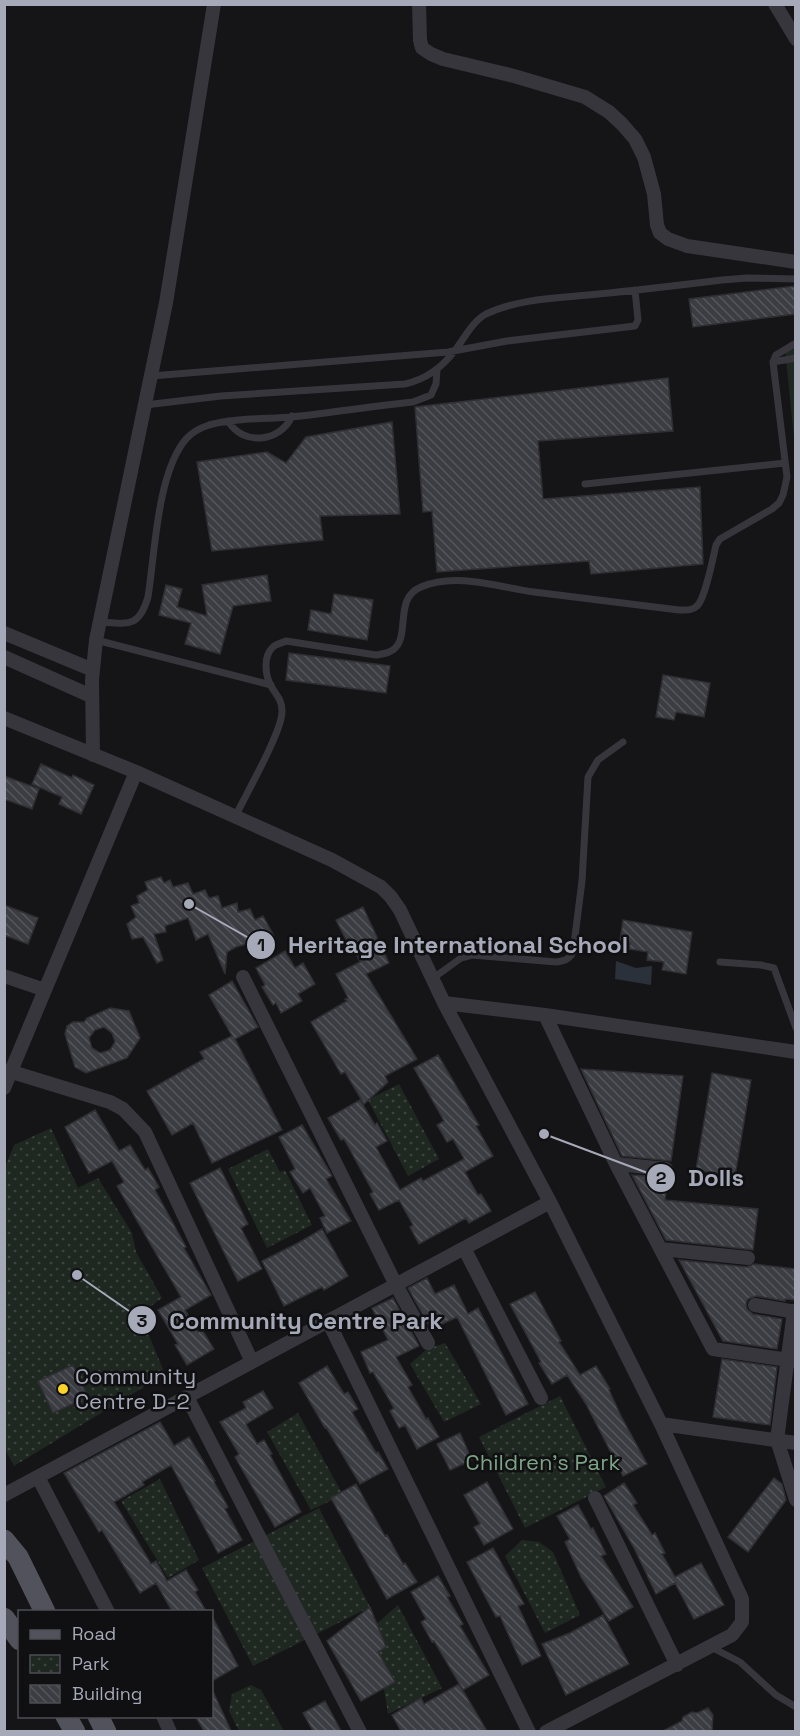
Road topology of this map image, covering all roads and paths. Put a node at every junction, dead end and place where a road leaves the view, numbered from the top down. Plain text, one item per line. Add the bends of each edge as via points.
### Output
1 (214, 4) edge
2 (419, 4) edge
3 (775, 4) edge
4 (795, 39) edge
5 (795, 262) edge
6 (795, 279) edge
7 (635, 290) junction
8 (795, 343) edge
9 (455, 351) junction
10 (795, 358) edge
11 (773, 362) junction
12 (437, 370) junction
13 (151, 376) junction
14 (145, 405) junction
15 (292, 416) junction
16 (228, 421) junction
17 (785, 463) junction
18 (585, 484) dead end
19 (100, 622) junction
20 (4, 633) edge
21 (96, 640) junction
22 (4, 657) edge
23 (93, 670) junction
24 (270, 685) junction
25 (91, 696) junction
26 (4, 718) edge
27 (623, 742) dead end
28 (93, 755) junction
29 (136, 772) junction
30 (235, 817) junction
31 (720, 962) dead end
32 (4, 976) edge
33 (243, 977) dead end
34 (432, 979) junction
35 (45, 990) junction
36 (444, 1003) junction
37 (545, 1015) junction
38 (795, 1028) edge
39 (795, 1052) edge
40 (12, 1072) junction
41 (4, 1088) edge
42 (616, 1164) junction
43 (666, 1169) dead end
44 (550, 1202) junction
45 (464, 1248) junction
46 (661, 1249) junction
47 (748, 1258) dead end
48 (396, 1285) junction
49 (755, 1305) dead end
50 (795, 1311) edge
51 (328, 1321) junction
52 (429, 1343) dead end
53 (791, 1361) edge
54 (252, 1362) junction
55 (187, 1397) junction
56 (541, 1398) dead end
57 (661, 1424) junction
58 (777, 1440) junction
59 (795, 1443) edge
60 (38, 1477) junction
61 (4, 1495) edge
62 (595, 1498) dead end
63 (795, 1500) edge
64 (4, 1540) edge
65 (44, 1610) edge
66 (107, 1610) edge
67 (4, 1618) edge
68 (18, 1637) edge
69 (711, 1647) junction
70 (677, 1665) junction
71 (795, 1707) edge
72 (67, 1718) edge
73 (75, 1731) edge
74 (360, 1731) edge
75 (529, 1731) edge
76 (546, 1731) edge

1 - 13 street
2 - 5 street via 420,40 422,48 431,54 585,97 622,124 639,146 650,178 657,225 668,239 687,246
3 - 4 street
6 - 7 lane via 747,278
7 - 9 lane via 541,300 495,310 476,323
7 - 9 lane via 635,326
8 - 11 lane via 776,355
9 - 12 lane
9 - 13 lane
10 - 11 lane
11 - 17 lane
12 - 14 lane via 405,384
12 - 15 lane via 434,390 427,398
13 - 14 street
14 - 19 street
15 - 16 lane
15 - 16 lane via 287,426 268,437 234,432
16 - 19 lane via 195,431 174,457 161,503 144,612 136,621 126,624
17 - 18 lane
17 - 24 lane via 786,486 779,503 720,538 696,608 658,607 476,582 433,583 419,587 405,603 398,645 390,652 376,655 286,641 268,654 266,670
19 - 21 street
20 - 23 street
21 - 23 street
21 - 24 lane
22 - 25 street
23 - 25 street
24 - 30 lane via 280,698 280,725
25 - 28 street
26 - 28 street
27 - 34 lane via 598,760 588,777 582,881 570,957 556,962 471,955
28 - 29 street
29 - 30 street
29 - 35 street
30 - 34 street via 332,860 381,887 400,910
31 - 38 lane via 774,968
32 - 35 street
33 - 48 street
34 - 36 street
35 - 40 street
36 - 37 street
36 - 44 street
37 - 39 street
37 - 42 street
40 - 41 street
40 - 54 street via 110,1102 123,1109 145,1132
42 - 43 street
42 - 46 street
44 - 45 street
44 - 57 street
45 - 48 street
45 - 56 street
46 - 47 street
46 - 53 street via 713,1349
48 - 51 street
48 - 52 street
49 - 50 street
50 - 53 street
51 - 54 street
51 - 75 street
53 - 58 street
54 - 55 street
55 - 60 street
55 - 74 street
57 - 58 street
57 - 69 street via 742,1599 739,1628
58 - 59 street
58 - 63 street
60 - 61 street
60 - 66 street
62 - 70 street
64 - 65 main road via 18,1557
67 - 68 main road
69 - 70 street
69 - 71 lane via 740,1662
70 - 76 street
72 - 73 main road

